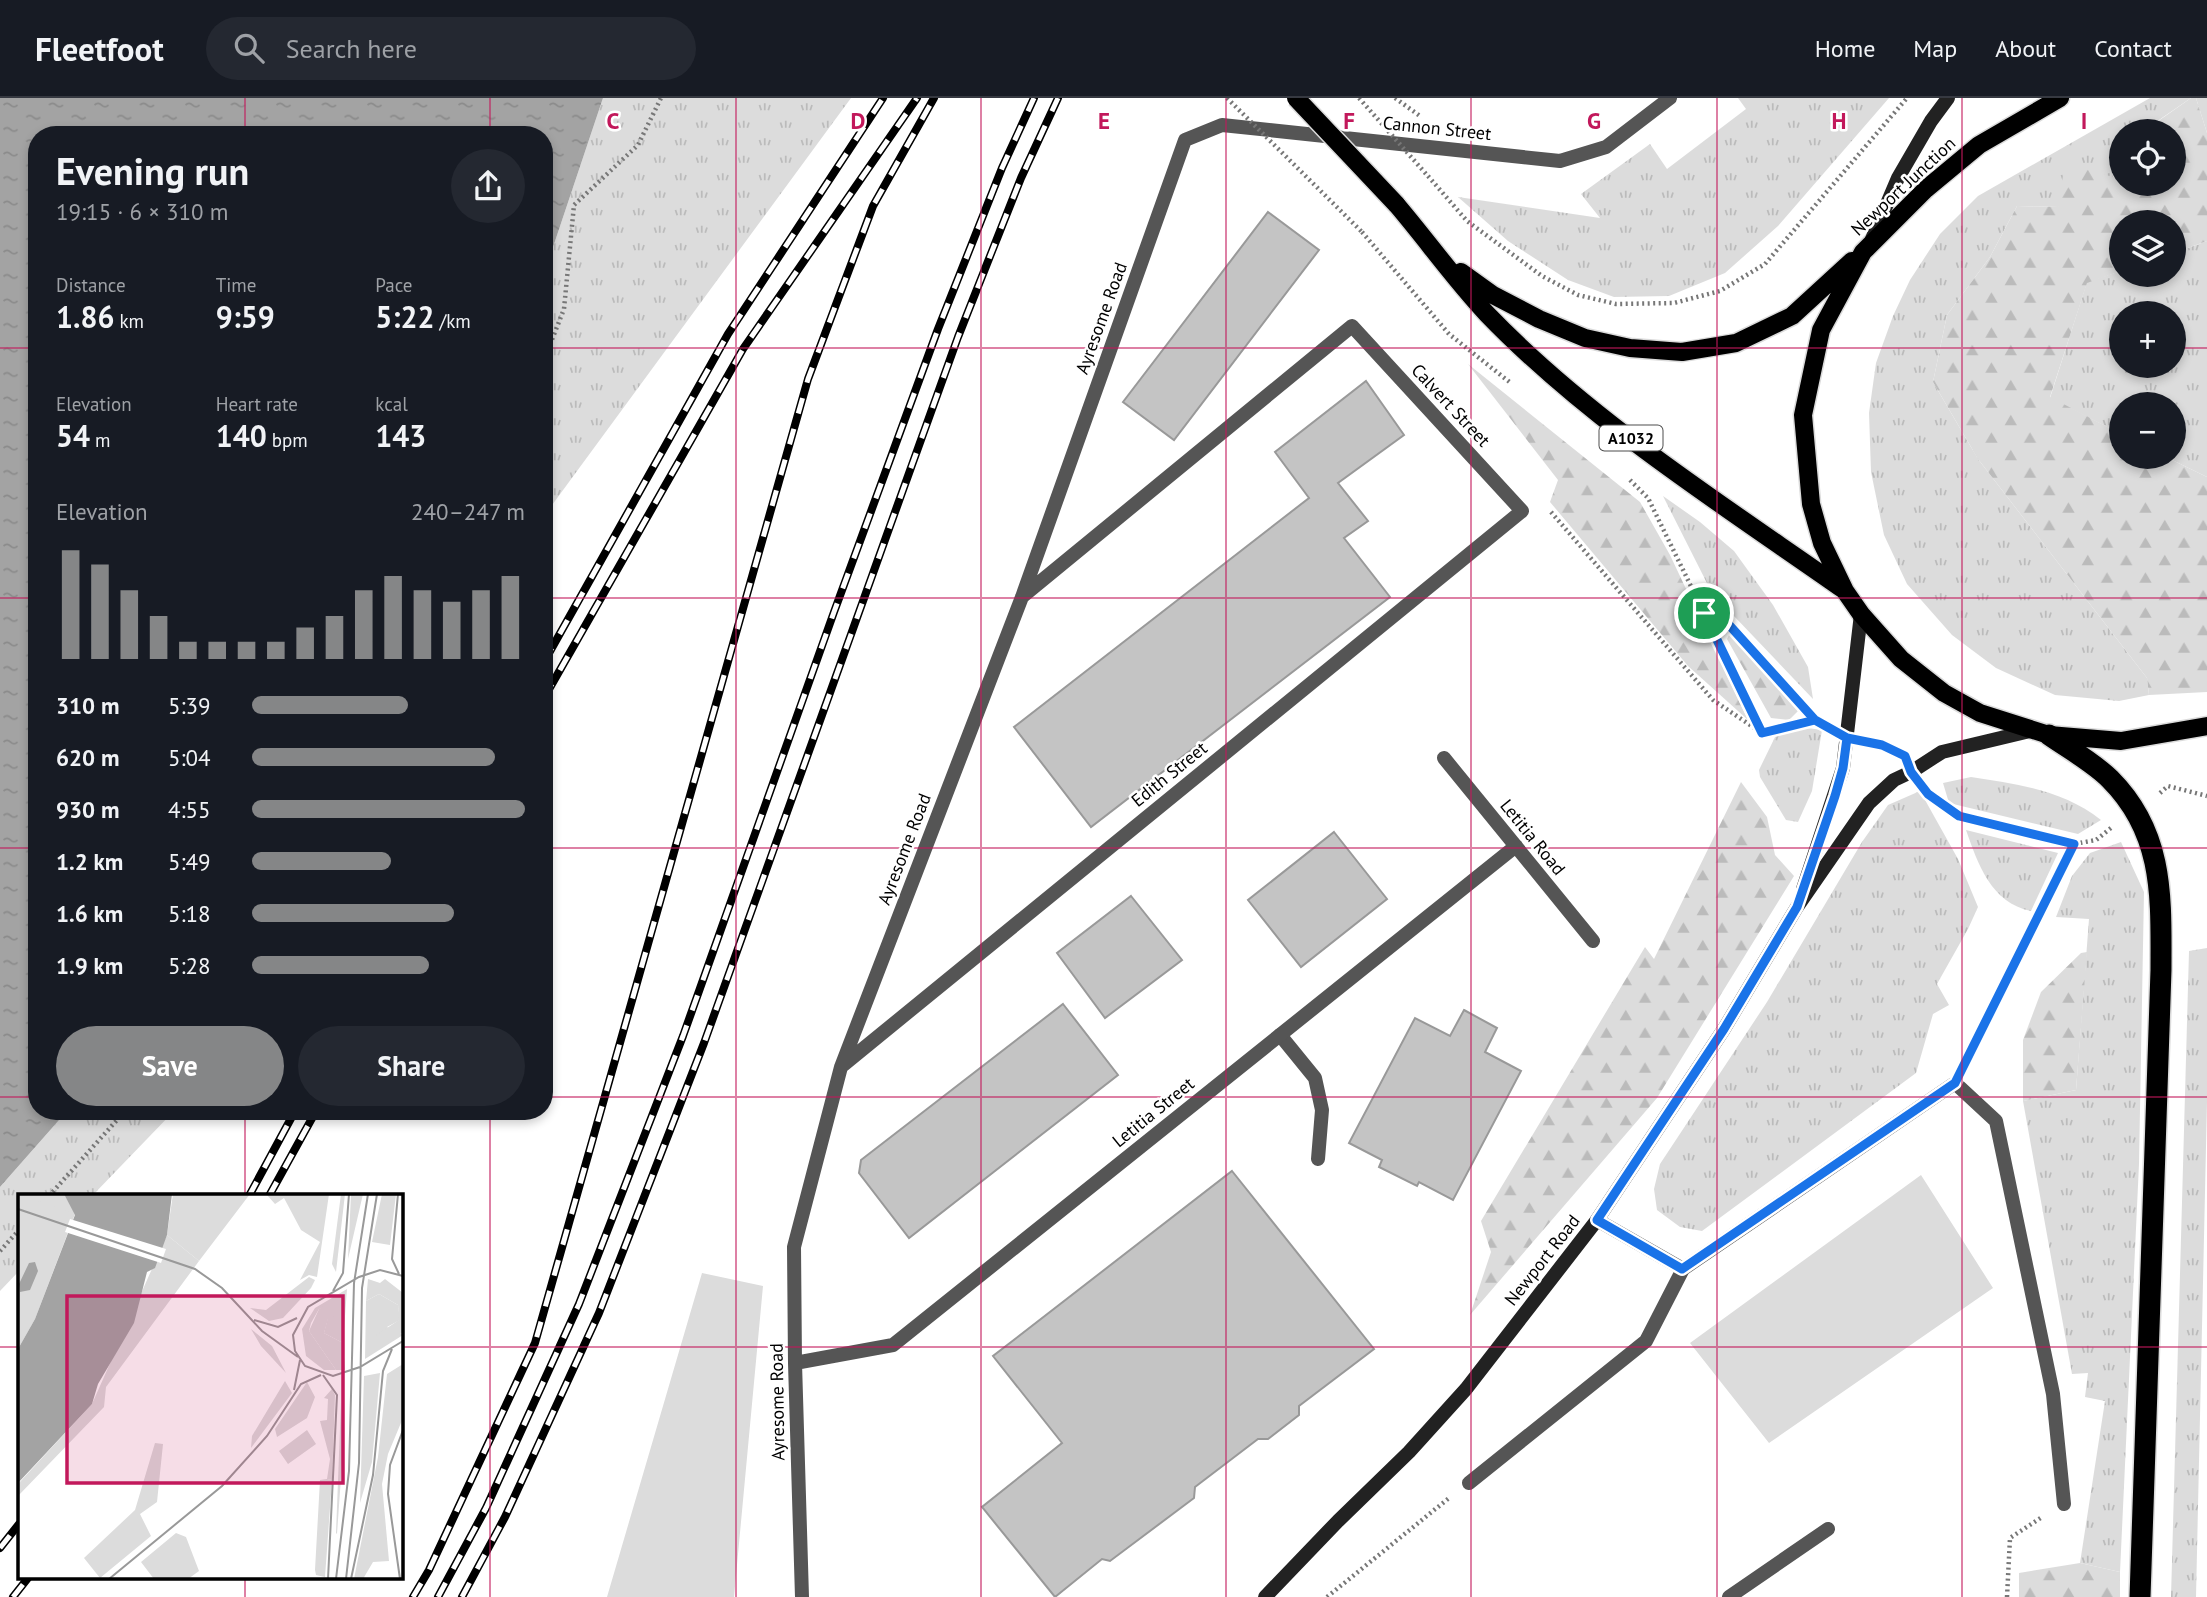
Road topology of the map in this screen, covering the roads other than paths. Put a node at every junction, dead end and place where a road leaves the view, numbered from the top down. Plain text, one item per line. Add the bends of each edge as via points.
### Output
1 (1296, 98) edge
2 (1670, 98) edge
3 (1948, 98) edge
4 (2060, 98) edge
5 (1185, 140) joint
6 (1867, 246) junction
7 (1442, 258) junction
8 (1522, 511) joint
9 (1845, 591) junction
10 (1022, 597) junction
11 (1861, 614) junction
12 (2207, 726) edge
13 (2040, 733) junction
14 (1444, 758) dead end
15 (1516, 846) junction
16 (1797, 907) junction
17 (1593, 941) dead end
18 (1280, 1035) junction
19 (841, 1067) junction
20 (1318, 1159) dead end
21 (1597, 1220) junction
22 (1682, 1269) junction
23 (795, 1363) junction
24 (1469, 1483) road end
25 (2064, 1504) road end
26 (1828, 1529) dead end
27 (802, 1597) edge
28 (1265, 1597) edge
29 (1729, 1597) edge
30 (2140, 1597) edge

1 - 7 main road, A1032, bridge
2 - 5 street, Cannon Street via 1606,147 1560,161 1222,125
3 - 6 main road via 1898,178
4 - 6 main road, Newport Junction via 1979,145 1926,188
5 - 10 street, Ayresome Road
6 - 7 main road, A1032 via 1792,316 1736,343 1682,352 1585,338 1493,295
6 - 9 main road, Newport Junction via 1821,330 1803,415 1811,505 1822,543
7 - 9 main road, A1032 via 1487,313 1561,383 1641,446
8 - 10 street, Calvert Street via 1352,326
8 - 19 street, Edith Street
9 - 11 main road, Newport Junction
10 - 19 street, Ayresome Road
11 - 13 main road, Newport Junction via 1901,659 1944,693 1980,713
11 - 16 main road, Newport Road via 1843,768
12 - 13 main road, Newport Junction via 2121,741
13 - 16 main road, Newport Road via 1942,752 1894,780 1869,803
13 - 30 highway via 2109,779 2134,810 2153,851 2161,891
14 - 15 street, Letitia Road
15 - 17 street, Letitia Road
15 - 18 street, Letitia Street
16 - 21 main road, Newport Road via 1724,1029
18 - 20 street via 1315,1078 1322,1110
18 - 23 street, Letitia Street via 893,1345
19 - 23 street, Ayresome Road via 794,1247
21 - 22 street
21 - 28 main road, Newport Road via 1450,1407
22 - 24 street via 1646,1341
22 - 25 street via 1955,1083 1996,1121 2053,1394
23 - 27 street, Ayresome Road
26 - 29 street

